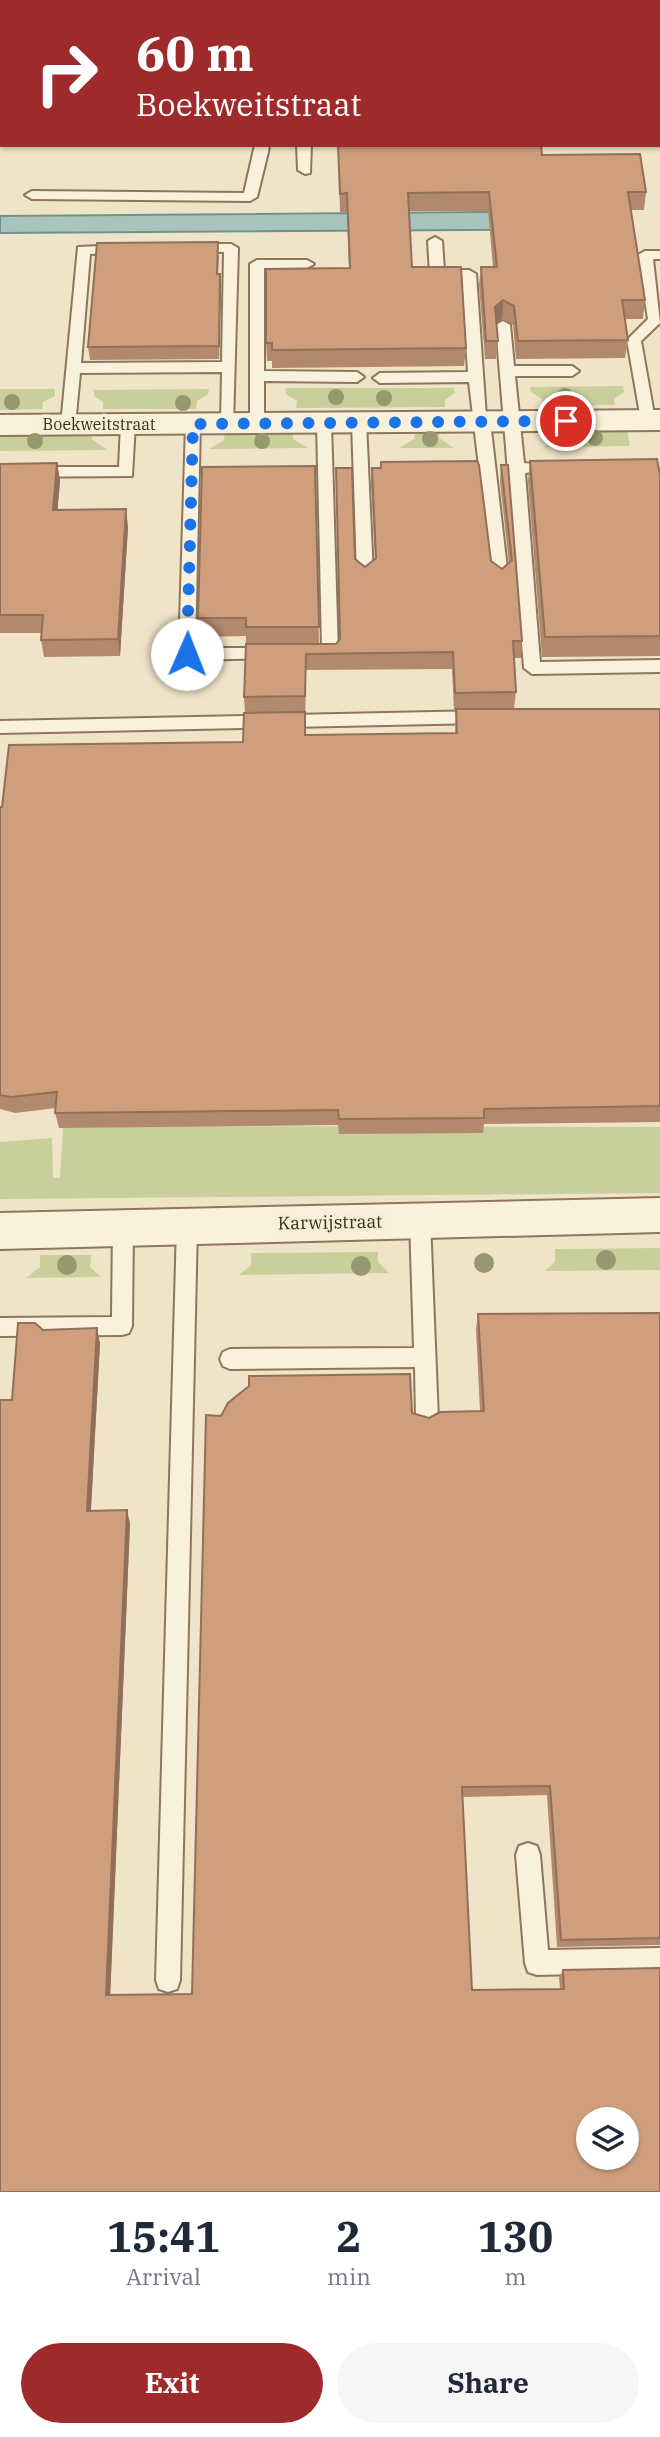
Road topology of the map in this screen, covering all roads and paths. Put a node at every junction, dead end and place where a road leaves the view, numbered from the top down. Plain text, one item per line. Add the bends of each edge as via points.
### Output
1 (262, 147) edge
2 (304, 147) edge
3 (305, 170) dead end
4 (32, 195) dead end
5 (435, 241) dead end
6 (177, 248) edge
7 (137, 249) edge
8 (660, 255) edge
9 (307, 264) dead end
10 (503, 325) edge
11 (229, 367) junction
12 (73, 368) junction
13 (507, 371) junction
14 (572, 371) dead end
15 (256, 376) junction
16 (357, 377) edge
17 (476, 377) junction
18 (380, 378) dead end
19 (654, 420) edge
20 (491, 421) junction
21 (324, 422) junction
22 (359, 422) junction
23 (242, 423) junction
24 (128, 424) junction
25 (193, 424) junction
26 (0, 425) edge
27 (68, 425) junction
28 (517, 468) junction
29 (544, 468) edge
30 (0, 472) edge
31 (366, 575) edge
32 (500, 577) edge
33 (660, 666) edge
34 (495, 717) edge
35 (0, 727) edge
36 (660, 1215) edge
37 (421, 1220) junction
38 (187, 1226) junction
39 (123, 1227) junction
40 (0, 1231) edge
41 (0, 1327) edge
42 (425, 1357) junction
43 (230, 1359) dead end
44 (427, 1420) edge
45 (528, 1855) dead end
46 (660, 1960) edge
47 (168, 1980) dead end

1 - 4 lane via 250,197
2 - 3 lane
5 - 17 lane via 437,274 469,274
6 - 11 lane via 231,248
7 - 12 lane via 83,250
8 - 19 lane via 645,255 654,320 634,340
9 - 15 lane via 257,264
10 - 13 lane
11 - 12 lane
11 - 23 lane
12 - 27 lane
13 - 14 lane
13 - 20 lane
15 - 16 lane
15 - 23 lane
17 - 18 lane
17 - 20 lane
19 - 20 street, Boekweitstraat
20 - 22 street, Boekweitstraat
20 - 28 lane
20 - 32 lane
21 - 22 street, Boekweitstraat
21 - 23 street, Boekweitstraat
21 - 25 lane via 319,476 330,654 187,654 198,475
22 - 31 lane
23 - 25 street, Boekweitstraat
24 - 25 street, Boekweitstraat
24 - 27 street, Boekweitstraat
24 - 30 lane via 127,472
26 - 27 street, Boekweitstraat
28 - 29 lane
28 - 33 lane via 532,668
34 - 35 lane
36 - 37 street, Karwijstraat
37 - 38 street, Karwijstraat
37 - 42 lane
38 - 39 street, Karwijstraat
38 - 47 lane
39 - 40 street, Karwijstraat
39 - 41 lane via 122,1326
42 - 43 lane
42 - 44 lane
45 - 46 lane via 537,1963

